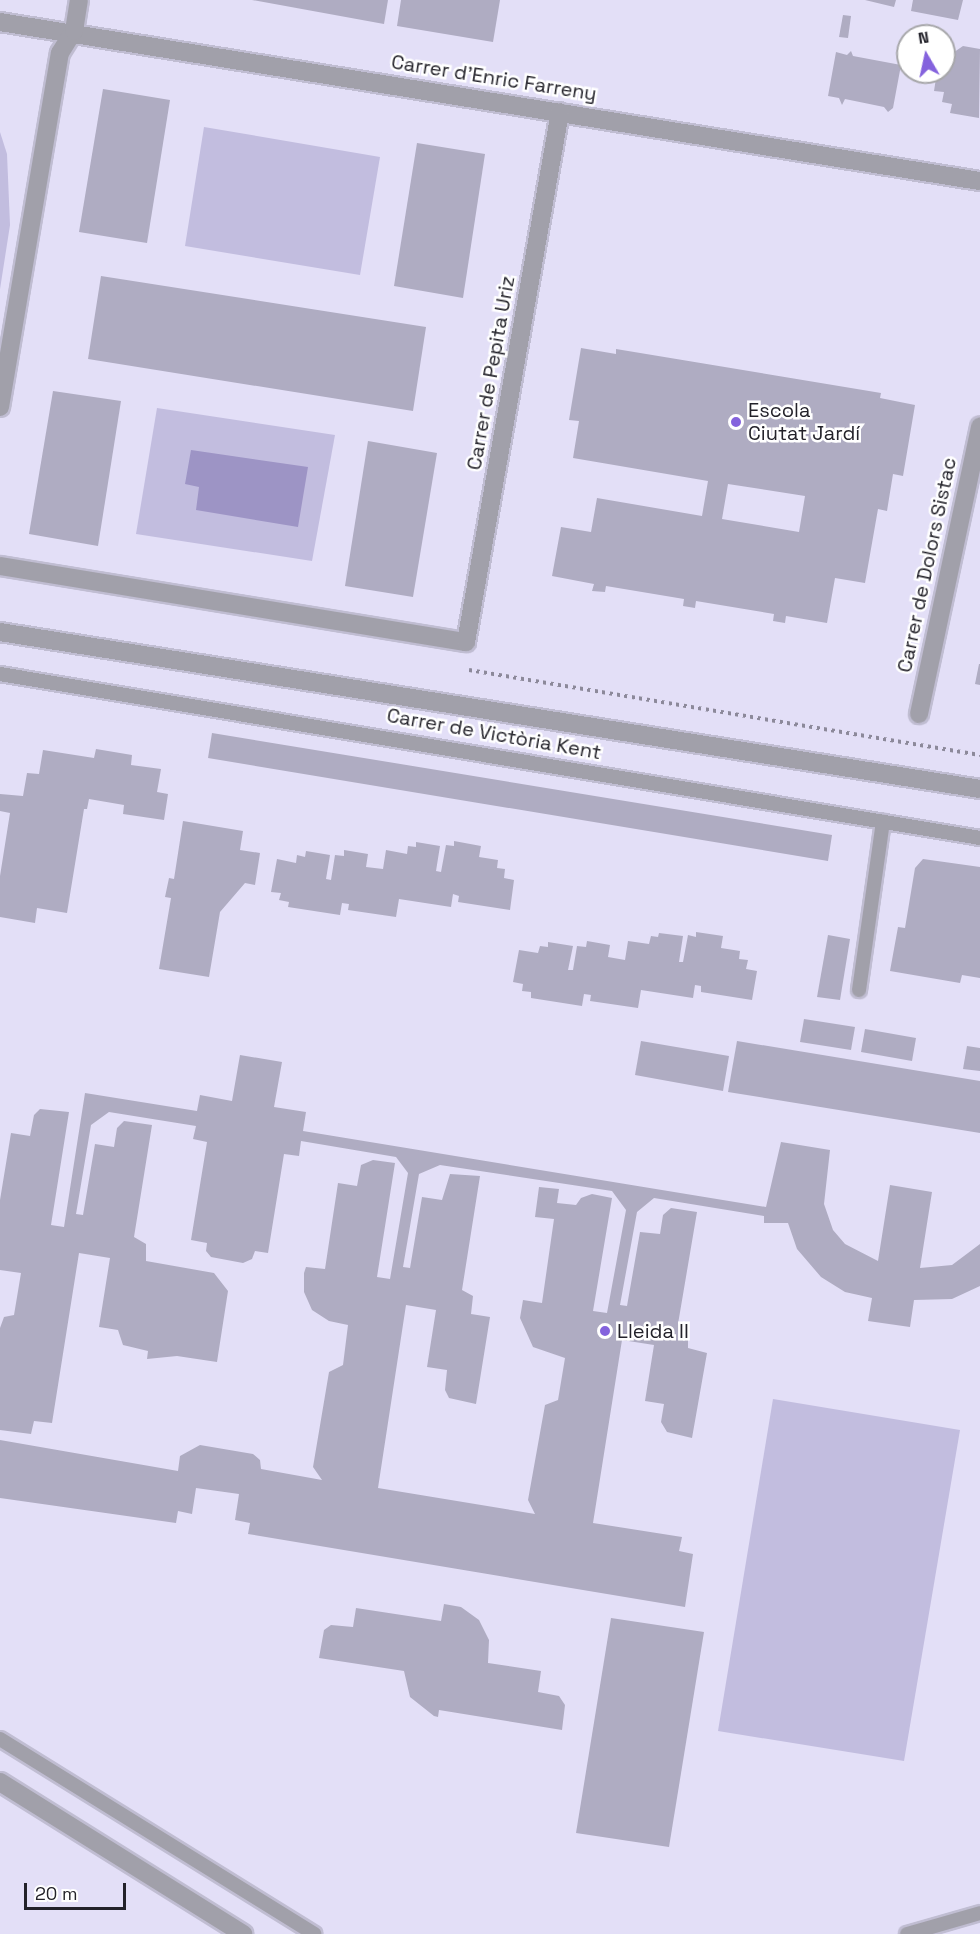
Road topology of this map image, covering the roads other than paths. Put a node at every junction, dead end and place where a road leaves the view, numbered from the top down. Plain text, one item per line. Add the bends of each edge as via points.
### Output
1 (80, 0) edge
2 (0, 22) edge
3 (74, 31) junction
4 (560, 112) junction
5 (980, 181) edge
6 (0, 407) edge
7 (980, 426) edge
8 (0, 566) edge
9 (0, 632) edge
10 (0, 674) edge
11 (919, 714) dead end
12 (980, 789) edge
13 (883, 822) junction
14 (980, 838) edge
15 (859, 990) dead end
16 (0, 1740) edge
17 (0, 1782) edge
18 (980, 1913) edge
19 (243, 1934) edge
20 (315, 1934) edge
21 (907, 1934) edge

1 - 3 street
2 - 3 street, Carrer d'Enric Farreny
3 - 4 street, Carrer d'Enric Farreny
3 - 6 street via 60,52
4 - 5 street, Carrer d'Enric Farreny
4 - 8 street, Carrer de Pepita Uriz via 466,642
7 - 11 street, Carrer de Dolors Sistac
9 - 12 street, Carrer de Victòria Kent
10 - 13 lane, Carrer de Victòria Kent
13 - 14 lane, Carrer de Victòria Kent
13 - 15 lane
16 - 20 lane
17 - 19 street
18 - 21 lane

